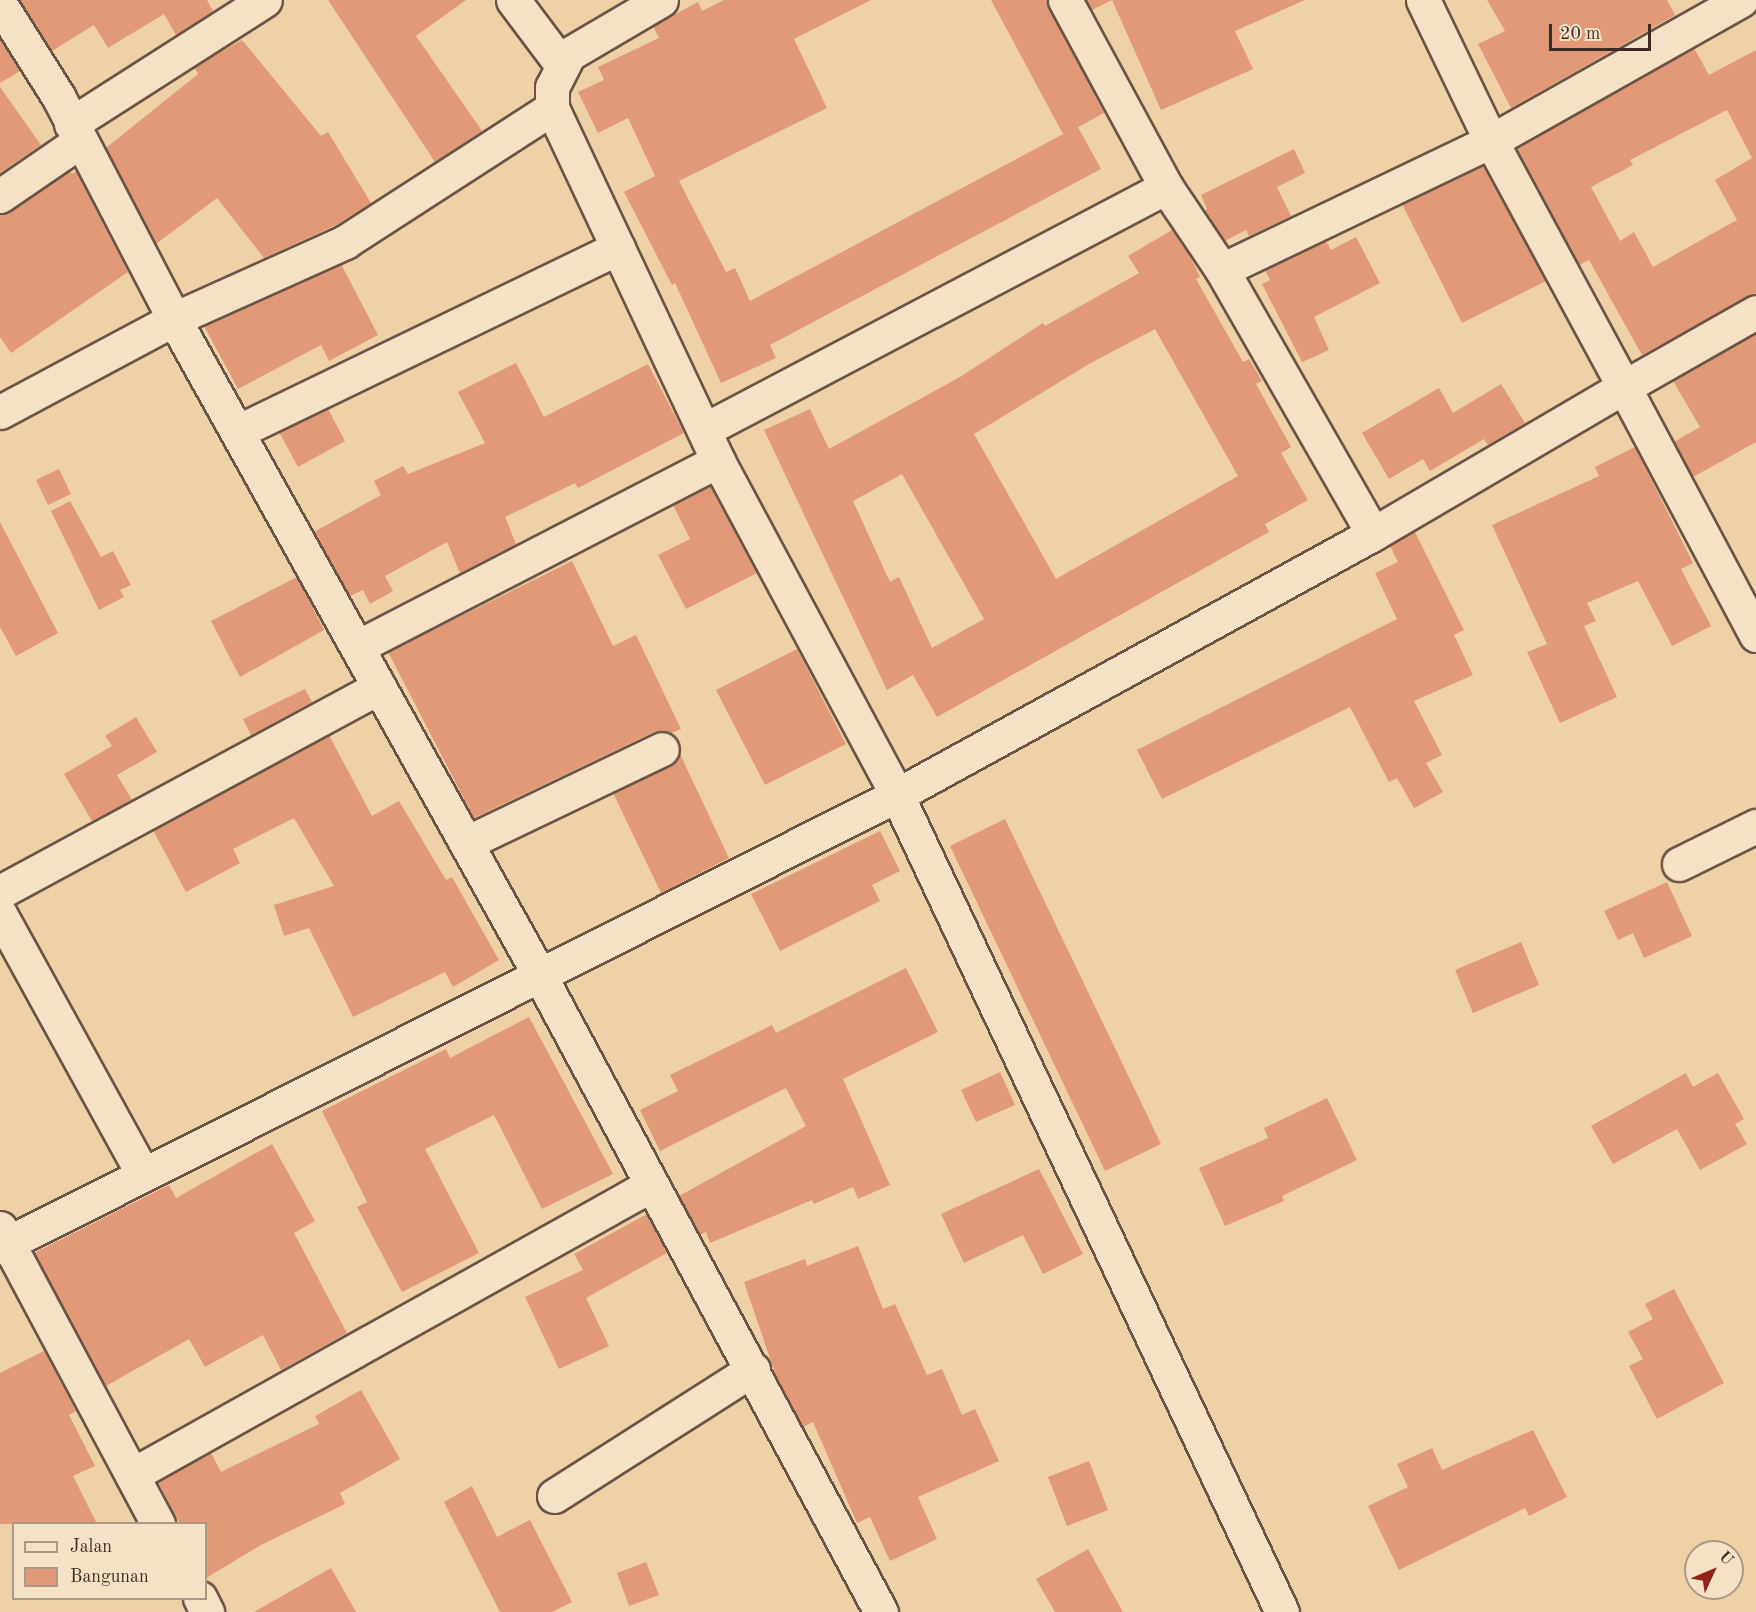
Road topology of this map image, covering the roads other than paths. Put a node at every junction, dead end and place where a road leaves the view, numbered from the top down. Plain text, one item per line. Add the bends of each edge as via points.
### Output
1 (265, 0) edge
2 (513, 0) edge
3 (661, 0) edge
4 (1065, 0) edge
5 (1423, 0) edge
6 (1741, 0) edge
7 (0, 4) edge
8 (561, 64) junction
9 (552, 108) junction
10 (75, 133) junction
11 (1491, 141) junction
12 (1166, 187) junction
13 (0, 196) edge
14 (618, 248) junction
15 (1222, 270) junction
16 (1756, 312) edge
17 (174, 319) junction
18 (1624, 387) junction
19 (0, 412) edge
20 (239, 430) junction
21 (704, 430) junction
22 (718, 461) junction
23 (1373, 534) junction
24 (1756, 635) edge
25 (359, 646) junction
26 (379, 687) junction
27 (662, 749) dead end
28 (897, 795) junction
29 (1756, 826) edge
30 (466, 843) junction
31 (1679, 864) dead end
32 (0, 892) edge
33 (0, 914) edge
34 (539, 974) junction
35 (143, 1174) junction
36 (651, 1185) junction
37 (3, 1239) edge
38 (753, 1369) junction
39 (132, 1475) junction
40 (554, 1496) dead end
41 (157, 1522) edge
42 (881, 1612) edge
43 (1282, 1612) edge

1 - 10 street
2 - 8 street
3 - 8 street via 569,54
4 - 12 street
5 - 11 street
6 - 11 street
7 - 10 street via 58,96
8 - 9 street via 552,87
9 - 14 street
9 - 17 street via 345,242
10 - 13 street
10 - 17 street
11 - 15 street
11 - 18 street
12 - 15 street
12 - 21 street
14 - 20 street
14 - 21 street
15 - 23 street
16 - 18 street
17 - 19 street
17 - 20 street
18 - 23 street
18 - 24 street
20 - 25 street
21 - 22 street
22 - 25 street
22 - 28 street
23 - 28 street
25 - 26 street
26 - 30 street
26 - 32 street
27 - 30 street
28 - 34 street
28 - 43 street
29 - 31 street
30 - 34 street
33 - 35 street
34 - 35 street
34 - 36 street
35 - 37 street
36 - 38 street
36 - 39 street
37 - 39 street
38 - 40 street
38 - 42 street
39 - 41 street

